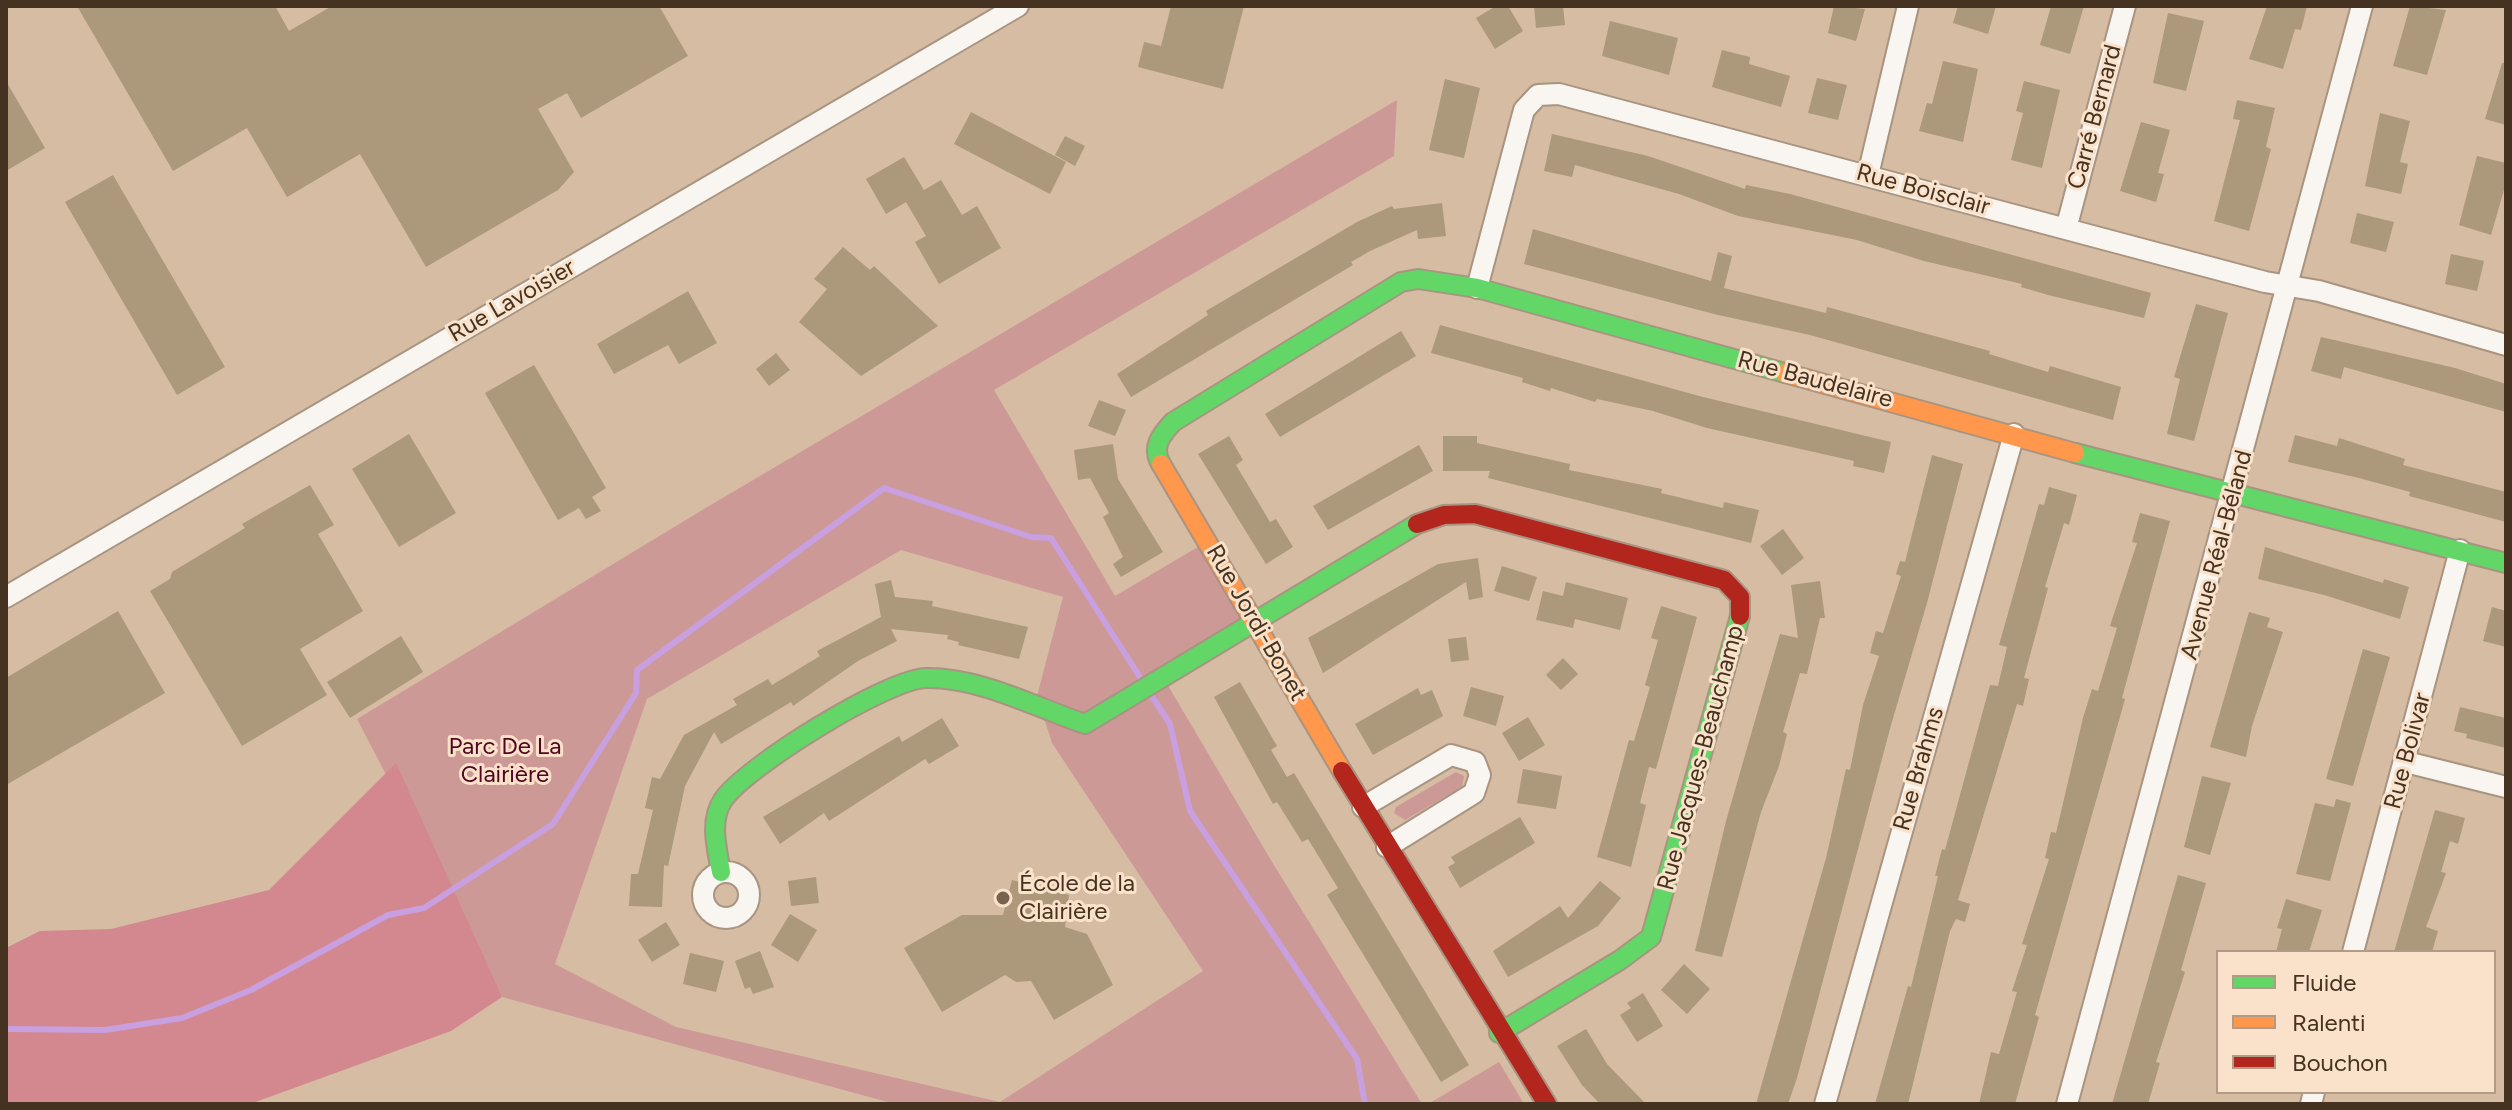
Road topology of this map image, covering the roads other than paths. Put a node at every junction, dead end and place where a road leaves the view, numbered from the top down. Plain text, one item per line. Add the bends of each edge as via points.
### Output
1 (1018, 6) edge
2 (1908, 6) edge
3 (2125, 6) edge
4 (2362, 6) edge
5 (1868, 175) junction
6 (2066, 229) junction
7 (2289, 286) junction
8 (1477, 288) junction
9 (2506, 344) edge
10 (2014, 434) junction
11 (1159, 437) joint
12 (2233, 495) junction
13 (2460, 550) junction
14 (2506, 563) edge
15 (6, 597) edge
16 (1255, 621) junction
17 (2406, 762) junction
18 (2506, 787) edge
19 (1363, 807) junction
20 (1387, 847) junction
21 (721, 872) dead end
22 (2354, 950) edge
23 (1499, 1033) junction
24 (1547, 1104) edge
25 (1825, 1104) edge
26 (2067, 1104) edge

1 - 15 street, Rue Lavoisier
2 - 5 street
3 - 6 street, Carré Bernard
4 - 7 street, Avenue Réal-Béland
5 - 6 street, Rue Boisclair
5 - 8 street, Rue Boisclair via 1559,94 1538,95 1524,110
6 - 7 street, Rue Boisclair
7 - 9 street, Rue Boisclair
7 - 12 street, Avenue Réal-Béland
8 - 10 street, Rue Baudelaire
8 - 11 street, Rue Baudelaire via 1408,279 1173,422
10 - 12 street, Rue Baudelaire
10 - 25 street, Rue Brahms
11 - 16 street, Rue Jordi-Bonet via 1156,455
12 - 13 street, Rue Baudelaire
12 - 26 street, Avenue Réal-Béland
13 - 14 street, Rue Baudelaire
13 - 17 street, Rue Bolivar
16 - 19 street, Rue Jordi-Bonet
16 - 21 street, Rue Jacques-Beauchamp via 1085,724 958,683 922,678 887,688 747,774 722,799 714,831
16 - 23 street, Rue Jacques-Beauchamp via 1416,524 1444,515 1475,514 1724,580 1740,597 1740,620 1651,937
17 - 18 street
17 - 22 street, Rue Bolivar
19 - 20 street, Rue Jordi-Bonet
19 - 20 street via 1451,755 1475,762 1480,775 1474,793
20 - 23 street, Rue Jordi-Bonet
23 - 24 street, Rue Jordi-Bonet

